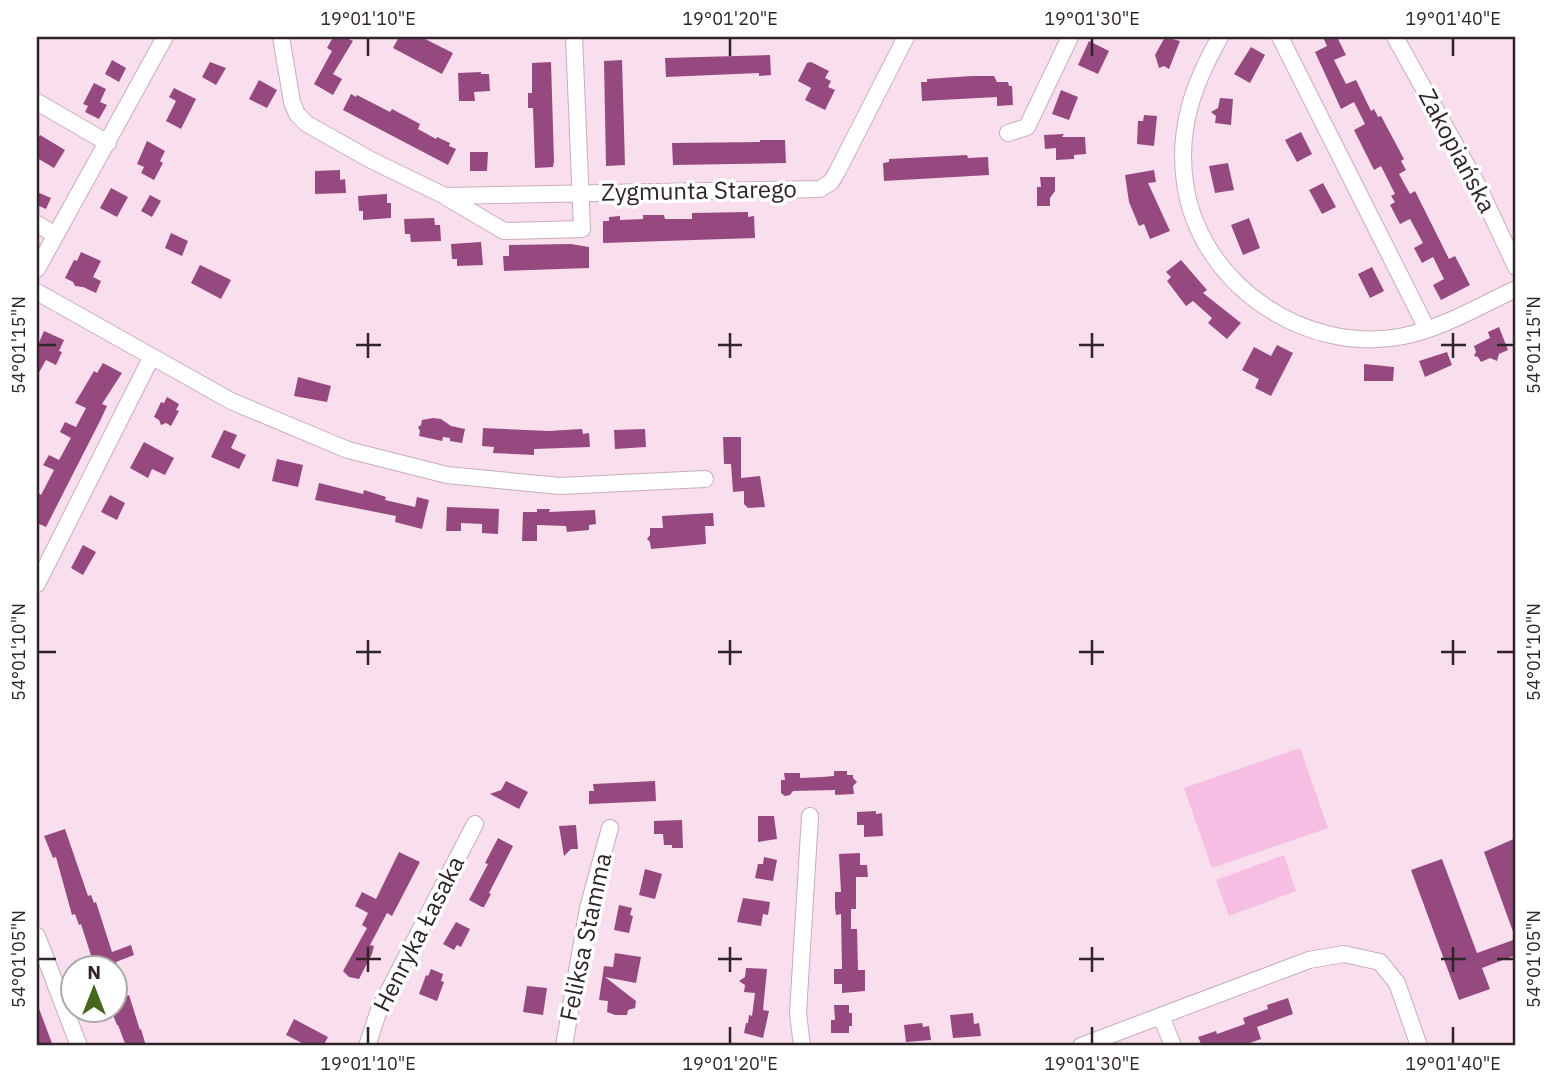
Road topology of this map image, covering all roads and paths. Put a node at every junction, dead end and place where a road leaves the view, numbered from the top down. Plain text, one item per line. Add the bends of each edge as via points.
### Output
1 (165, 37) edge
2 (281, 37) edge
3 (574, 37) edge
4 (906, 37) edge
5 (1070, 37) edge
6 (1220, 37) edge
7 (1280, 37) edge
8 (1395, 37) edge
9 (37, 102) edge
10 (1008, 133) dead end
11 (108, 143) junction
12 (579, 192) junction
13 (446, 196) junction
14 (37, 224) edge
15 (54, 234) junction
16 (1516, 267) edge
17 (37, 269) edge
18 (1516, 289) edge
19 (37, 292) edge
20 (1427, 329) junction
21 (151, 358) junction
22 (705, 479) dead end
23 (37, 584) edge
24 (810, 816) dead end
25 (475, 824) dead end
26 (610, 828) dead end
27 (37, 936) edge
28 (1161, 1016) junction
29 (79, 1046) edge
30 (368, 1046) edge
31 (564, 1046) edge
32 (802, 1046) edge
33 (1081, 1046) edge
34 (1173, 1046) edge
35 (1419, 1046) edge

1 - 11 street
2 - 13 street, Zygmunta Starego via 292,102 307,124
3 - 12 street
4 - 12 street, Zygmunta Starego via 837,172 820,190
5 - 10 street via 1027,127
6 - 20 street via 1192,94 1183,158 1194,219 1219,263 1253,299 1306,328 1366,338 1403,337
7 - 20 street
8 - 16 street, Zakopiańska via 1478,186
9 - 11 street
11 - 15 street
12 - 13 street, Zygmunta Starego
12 - 13 street, Zygmunta Starego via 582,229 504,231
14 - 15 street
15 - 17 street
18 - 20 street
19 - 21 street
21 - 22 street via 231,401 348,450 447,475 560,486
21 - 23 street
24 - 32 street via 798,1013
25 - 30 street, Henryka Łasaka via 379,1010
26 - 31 street, Feliksa Stamma via 588,908
27 - 29 street
28 - 33 street
28 - 34 street
28 - 35 street via 1309,960 1344,954 1380,962 1397,983

